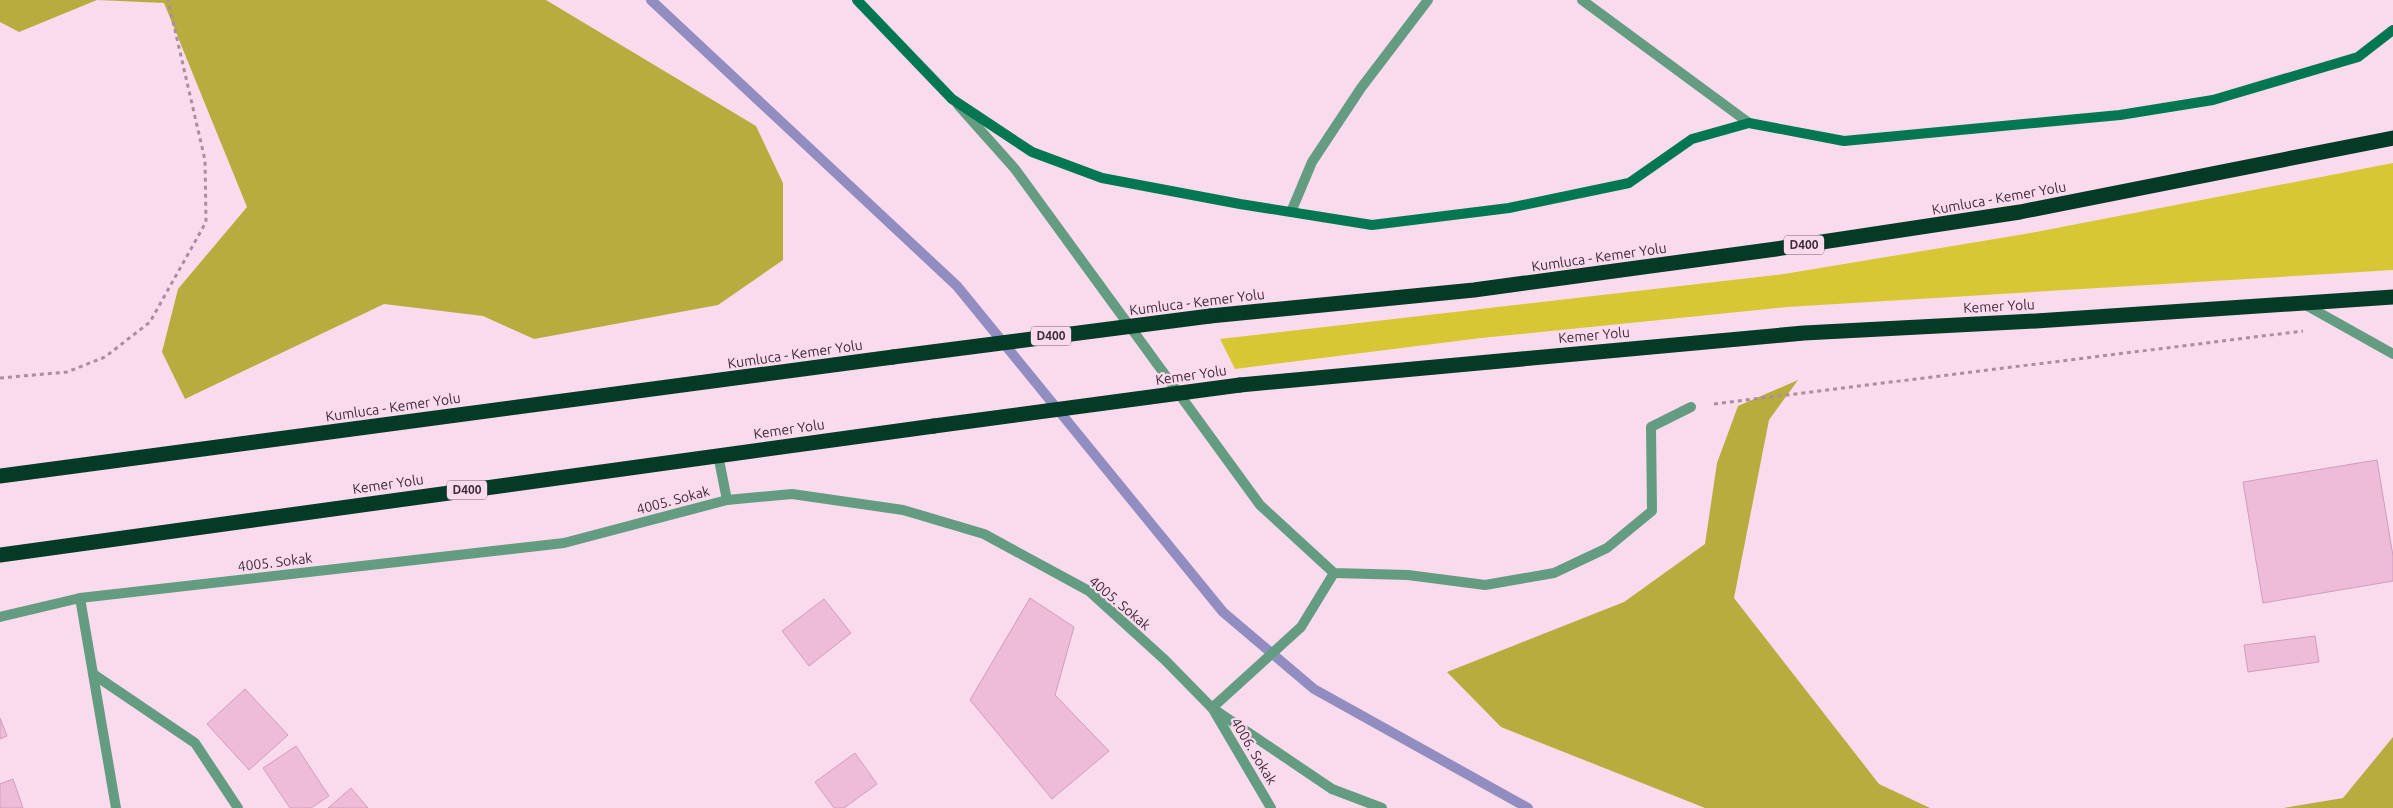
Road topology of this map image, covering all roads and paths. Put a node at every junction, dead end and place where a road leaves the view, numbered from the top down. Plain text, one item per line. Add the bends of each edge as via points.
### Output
1 (168, 0) edge
2 (857, 0) edge
3 (1428, 0) edge
4 (1582, 0) edge
5 (2393, 30) edge
6 (952, 99) junction
7 (1750, 123) junction
8 (2393, 138) edge
9 (1291, 212) junction
10 (2393, 297) edge
11 (2301, 302) junction
12 (2343, 326) junction
13 (2393, 354) edge
14 (0, 378) edge
15 (1691, 407) joint
16 (718, 455) junction
17 (0, 476) edge
18 (727, 500) junction
19 (0, 554) edge
20 (1334, 573) junction
21 (80, 598) junction
22 (0, 617) edge
23 (93, 674) junction
24 (1212, 708) junction
25 (116, 808) edge
26 (238, 808) edge
27 (1271, 808) edge
28 (1382, 808) edge

1 - 14 path via 205,160 206,222 150,322 105,356 67,372
2 - 6 street
3 - 9 street via 1361,88 1312,162
4 - 7 street
5 - 7 street via 2358,57 2213,100 2120,115 1844,141
6 - 9 street via 1032,152 1102,178
6 - 20 street via 1015,169 1260,505
7 - 9 street via 1692,139 1628,183 1509,208 1372,226
8 - 17 highway, Kumluca - Kemer Yolu / D400, bridge via 2020,212 1776,250 1474,290 1210,316
10 - 11 highway, Kemer Yolu / D400
11 - 12 street
11 - 16 highway, Kemer Yolu / D400, bridge via 1804,333 1240,385
12 - 13 street
12 - 15 path
15 - 20 street via 1651,427 1652,511 1608,548 1554,573 1485,585 1408,575
16 - 18 street
16 - 19 highway, Kemer Yolu / D400
18 - 21 street, 4005. Sokak via 564,543
18 - 24 street, 4005. Sokak via 792,494 903,510 984,534 1089,591
20 - 24 street via 1301,627
21 - 22 street, 4005. Sokak
21 - 23 street
23 - 25 street
23 - 26 street via 195,743
24 - 27 street, 4006. Sokak
24 - 28 street via 1332,789

